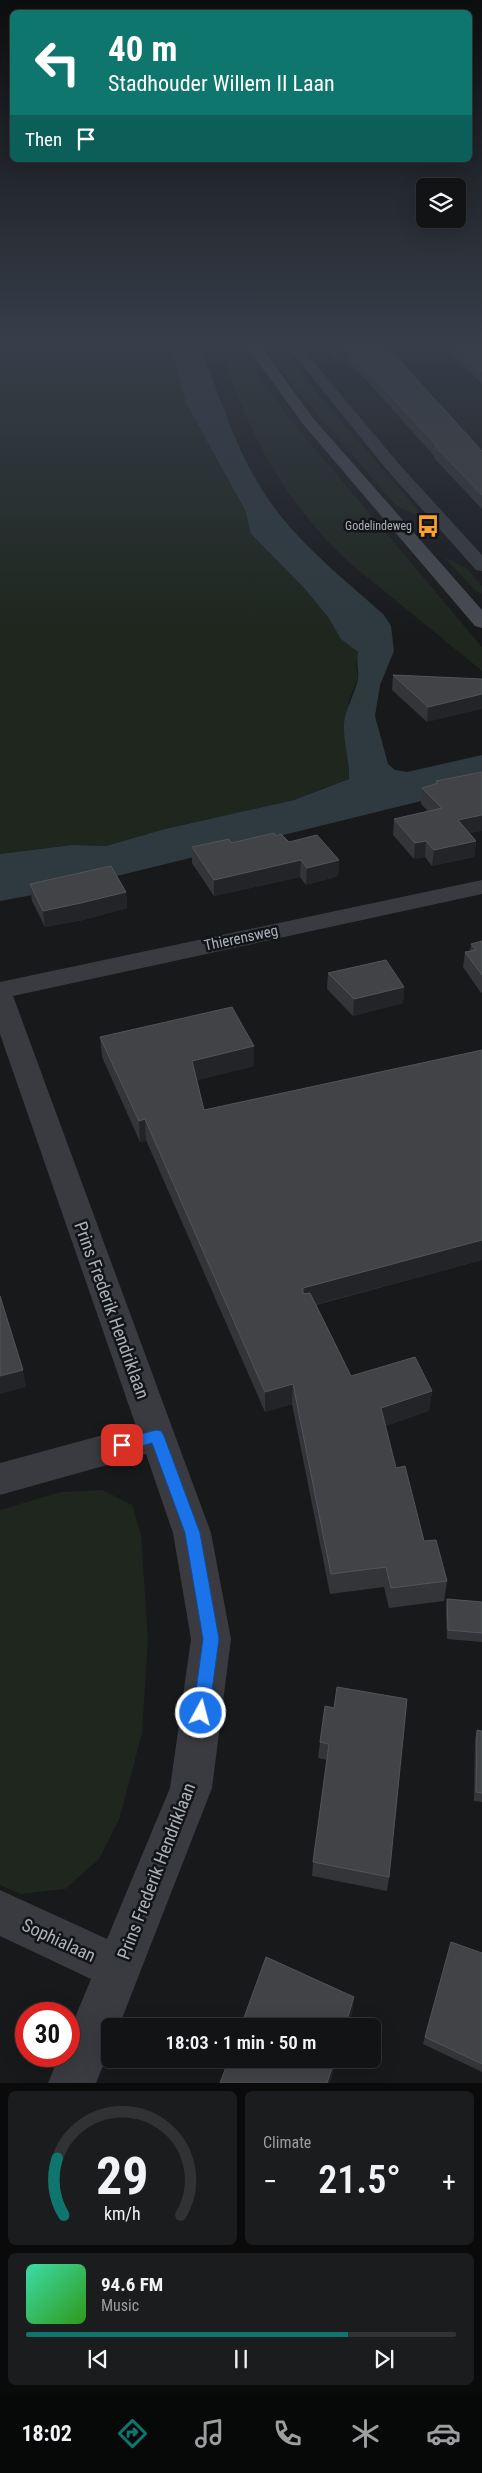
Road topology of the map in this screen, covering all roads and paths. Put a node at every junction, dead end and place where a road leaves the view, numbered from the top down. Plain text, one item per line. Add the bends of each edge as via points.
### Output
1 (322, 437) edge
2 (368, 437) edge
3 (482, 566) edge
4 (482, 622) edge
5 (482, 887) edge
6 (0, 990) edge
7 (0, 996) edge
8 (156, 1436) junction
9 (0, 1479) edge
10 (0, 1912) edge
11 (118, 1968) junction
12 (72, 2083) edge

1 - 4 main road
2 - 3 street
5 - 6 street, Thierensweg
7 - 8 street, Prins Frederik Hendriklaan
8 - 9 street
8 - 11 street, Prins Frederik Hendriklaan via 192,1533 211,1639 191,1788
10 - 11 street, Sophialaan
11 - 12 street, Prins Frederik Hendriklaan

